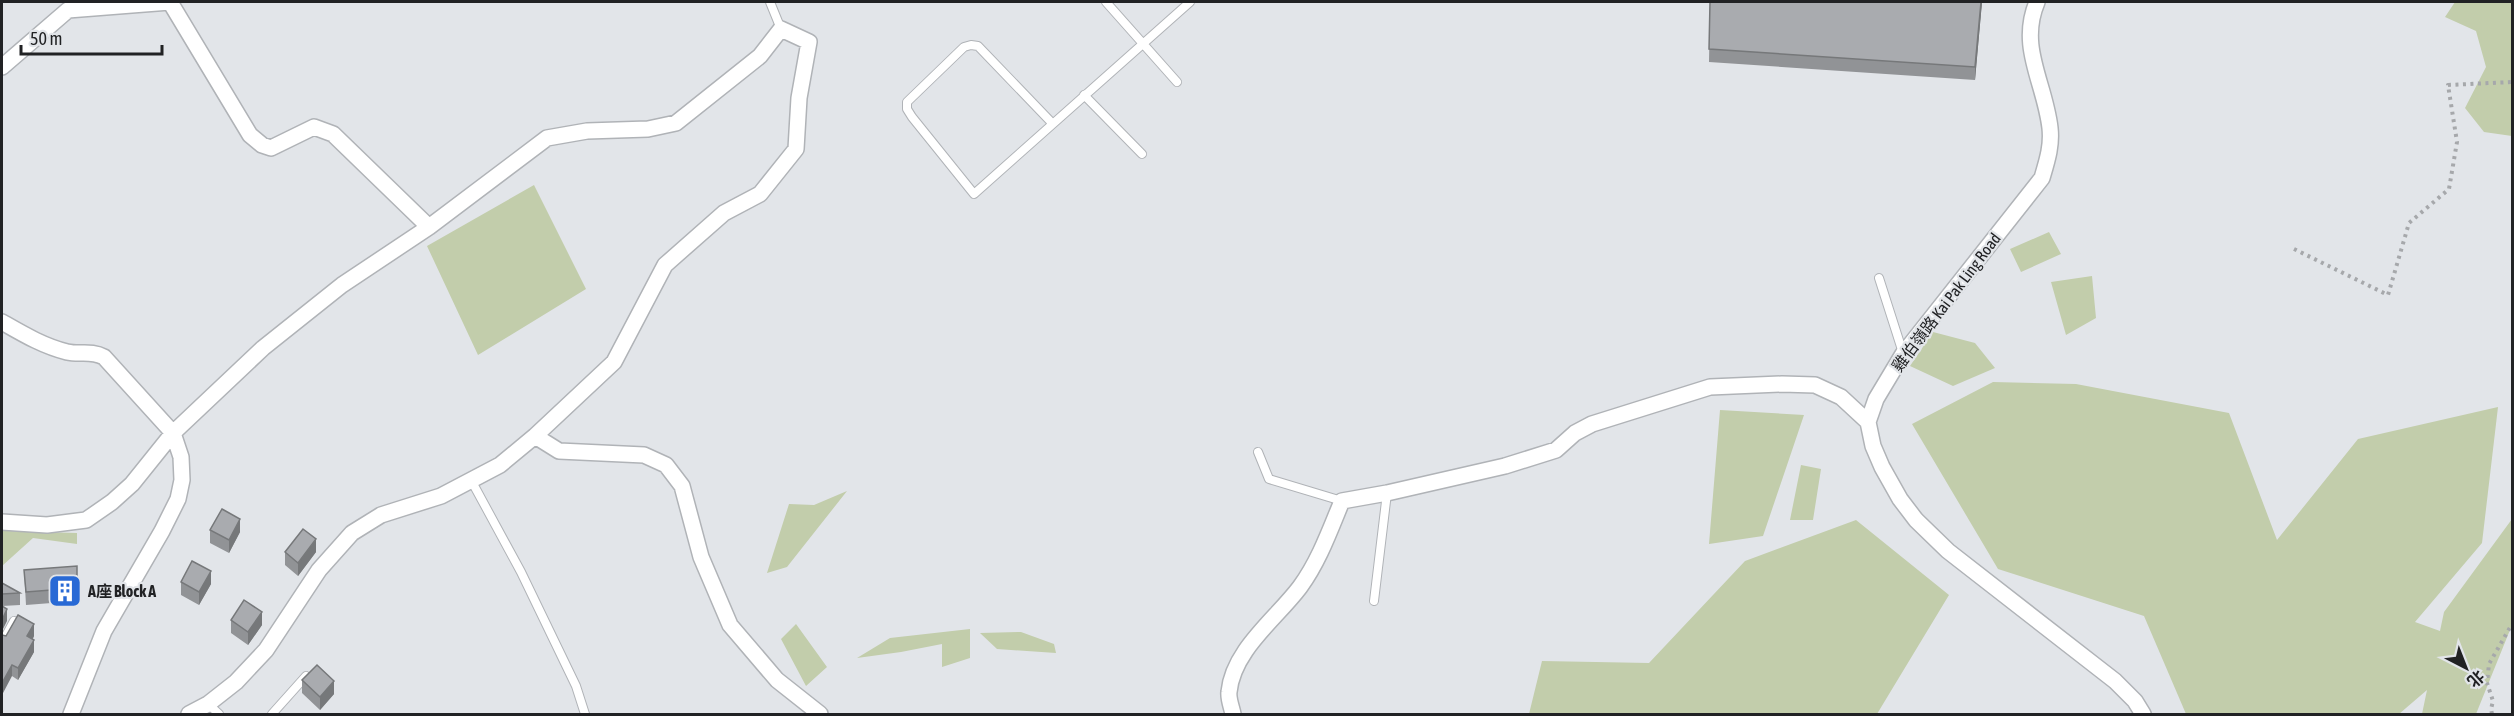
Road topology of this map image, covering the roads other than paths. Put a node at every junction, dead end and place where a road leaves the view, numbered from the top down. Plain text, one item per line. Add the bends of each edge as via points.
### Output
1 (170, 2) edge
2 (770, 2) edge
3 (1106, 2) edge
4 (1190, 2) edge
5 (2037, 2) edge
6 (781, 29) junction
7 (1142, 44) junction
8 (2, 66) edge
9 (1178, 82) dead end
10 (1084, 95) junction
11 (1052, 123) junction
12 (1142, 154) dead end
13 (429, 227) junction
14 (1880, 278) dead end
15 (2, 322) edge
16 (1903, 354) junction
17 (1868, 422) junction
18 (173, 433) junction
19 (535, 436) junction
20 (1258, 452) dead end
21 (471, 480) junction
22 (1387, 493) junction
23 (1342, 501) junction
24 (2, 522) edge
25 (1374, 602) dead end
26 (14, 621) edge
27 (2, 643) edge
28 (306, 676) edge
29 (214, 709) edge
30 (71, 714) edge
31 (189, 714) edge
32 (272, 714) edge
33 (585, 714) edge
34 (820, 714) edge
35 (1233, 714) edge
36 (2143, 714) edge

1 - 8 street via 68,10
1 - 13 street via 250,135 272,148 314,127 333,134
2 - 6 lane
3 - 7 lane
4 - 7 lane
5 - 16 street, 雞伯嶺路 Kai Pak Ling Road via 2029,32 2050,127 2050,153 2042,178
6 - 13 street via 760,56 676,123 547,138
6 - 19 street via 809,42 799,98 796,149 760,194 724,213 664,265 614,362
7 - 9 lane
7 - 10 lane
10 - 11 lane
10 - 12 lane
11 - 11 lane via 978,46 964,47 907,102 912,117 974,194
13 - 18 street via 301,317
14 - 16 lane
15 - 18 street via 35,341 69,352 94,352 104,357
16 - 17 street, 雞伯嶺路 Kai Pak Ling Road via 1876,399
17 - 22 street via 1841,396 1815,386 1710,387 1592,424 1556,450
17 - 36 street via 1882,467 1916,520 1948,551 2115,681
18 - 24 street via 132,484 86,520 47,525
18 - 30 street via 181,457 178,499 104,631
19 - 21 street via 500,465
19 - 34 street via 559,451 644,455 666,465 682,486 701,557 730,625 777,680
20 - 23 lane via 1269,479
21 - 29 street via 441,496 381,515 352,533 319,570 266,651
21 - 33 lane via 521,572 576,686
22 - 23 street
22 - 25 lane
23 - 35 street via 1322,549 1300,586 1253,641 1233,675 1228,694
26 - 27 lane
28 - 32 lane
29 - 31 street

